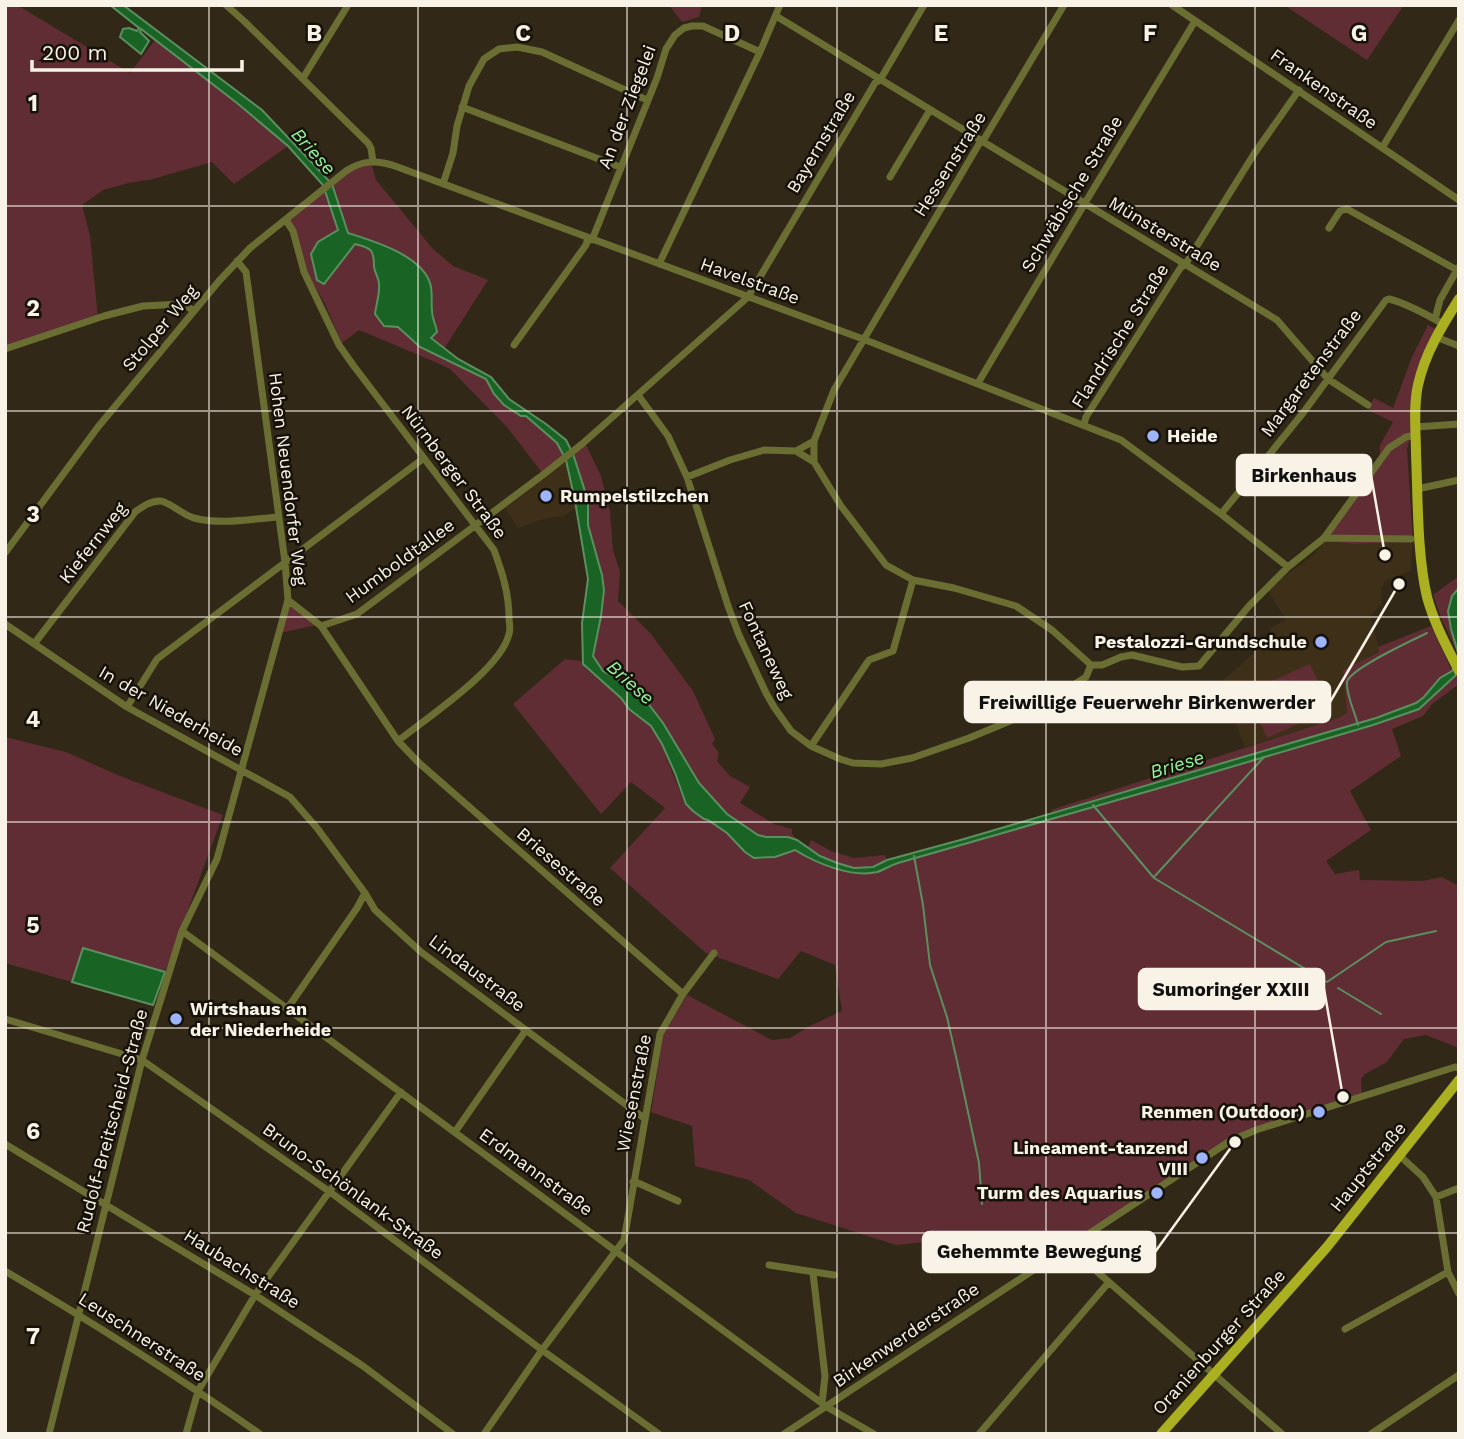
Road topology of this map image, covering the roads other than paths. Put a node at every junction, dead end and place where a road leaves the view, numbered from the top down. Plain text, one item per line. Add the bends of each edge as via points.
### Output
1 (226, 5) edge
2 (348, 5) edge
3 (780, 5) edge
4 (924, 5) edge
5 (1064, 5) edge
6 (1171, 5) edge
7 (776, 16) junction
8 (1459, 20) edge
9 (1195, 21) junction
10 (760, 51) junction
11 (303, 78) junction
12 (880, 80) junction
13 (1299, 90) junction
14 (647, 100) junction
15 (462, 107) junction
16 (930, 110) junction
17 (983, 141) junction
18 (1382, 148) junction
19 (373, 162) junction
20 (620, 167) junction
21 (890, 177) dead end
22 (443, 184) junction
23 (1459, 200) edge
24 (1085, 203) junction
25 (286, 220) junction
26 (1329, 228) dead end
27 (590, 239) junction
28 (237, 261) junction
29 (659, 264) junction
30 (1185, 265) junction
31 (1458, 269) edge
32 (748, 297) junction
33 (1459, 299) edge
34 (194, 311) junction
35 (1439, 321) junction
36 (1436, 337) junction
37 (863, 339) junction
38 (514, 345) dead end
39 (1459, 346) edge
40 (5, 349) edge
41 (1328, 379) junction
42 (978, 383) junction
43 (638, 395) junction
44 (1368, 405) dead end
45 (1084, 424) junction
46 (1459, 424) edge
47 (1416, 431) junction
48 (814, 441) junction
49 (796, 451) junction
50 (424, 458) junction
51 (814, 462) junction
52 (687, 477) junction
53 (1459, 480) edge
54 (1417, 489) junction
55 (1221, 514) junction
56 (278, 517) junction
57 (476, 526) junction
58 (1324, 538) junction
59 (1412, 539) dead end
60 (5, 553) edge
61 (285, 562) junction
62 (1288, 567) junction
63 (913, 580) junction
64 (288, 600) junction
65 (5, 624) edge
66 (321, 626) junction
67 (34, 645) junction
68 (1091, 665) junction
69 (1457, 666) edge
70 (127, 707) junction
71 (398, 740) junction
72 (811, 746) junction
73 (242, 771) junction
74 (227, 823) joint
75 (317, 828) joint
76 (365, 893) junction
77 (182, 931) junction
78 (714, 953) dead end
79 (683, 994) junction
80 (287, 1009) junction
81 (5, 1019) edge
82 (526, 1030) junction
83 (142, 1060) junction
84 (1459, 1068) edge
85 (1459, 1080) edge
86 (401, 1092) junction
87 (644, 1118) junction
88 (455, 1132) junction
89 (5, 1144) edge
90 (1400, 1156) junction
91 (633, 1182) junction
92 (1459, 1188) edge
93 (330, 1192) junction
94 (1436, 1197) junction
95 (678, 1201) dead end
96 (105, 1203) junction
97 (1069, 1247) junction
98 (616, 1251) junction
99 (769, 1265) dead end
100 (5, 1271) edge
101 (1448, 1272) junction
102 (813, 1273) junction
103 (1304, 1274) joint
104 (834, 1275) dead end
105 (1109, 1282) junction
106 (1459, 1294) edge
107 (255, 1295) junction
108 (79, 1314) junction
109 (1345, 1329) dead end
110 (542, 1350) junction
111 (1215, 1374) junction
112 (1459, 1375) edge
113 (198, 1391) junction
114 (825, 1405) junction
115 (49, 1434) edge
116 (186, 1434) edge
117 (260, 1434) edge
118 (453, 1434) edge
119 (484, 1434) edge
120 (659, 1434) edge
121 (784, 1434) edge
122 (874, 1434) edge
123 (979, 1434) edge
124 (1161, 1434) edge
125 (1282, 1434) edge
126 (1371, 1434) edge

1 - 11 street
2 - 11 street
3 - 7 street
4 - 12 street, Bayernstraße
5 - 17 street, Hessenstraße
6 - 9 street, Frankenstraße
7 - 10 street
7 - 12 street, Münsterstraße
8 - 18 street
9 - 13 street, Frankenstraße
9 - 24 street, Schwäbische Straße
10 - 14 street, An der Ziegelei via 703,26 684,28 670,41
10 - 29 street
11 - 19 street via 368,143
12 - 16 street, Münsterstraße
12 - 32 street, Bayernstraße via 874,83
13 - 18 street, Frankenstraße
13 - 30 street, Flandrische Straße
14 - 15 street via 542,52 508,47 484,59
14 - 20 street, An der Ziegelei
15 - 20 street
15 - 22 street
16 - 17 street, Münsterstraße
16 - 21 street
17 - 24 street, Münsterstraße
17 - 37 street, Hessenstraße
18 - 23 street, Frankenstraße
19 - 22 street, Havelstraße
19 - 25 street, Stolper Weg via 353,166
20 - 27 street, An der Ziegelei
22 - 27 street, Havelstraße
24 - 30 street, Münsterstraße
24 - 42 street, Schwäbische Straße
25 - 28 street, Stolper Weg
25 - 50 street, Nürnberger Straße via 304,272 345,355
26 - 31 street via 1340,211 1348,209
27 - 29 street, Havelstraße
27 - 38 street, An der Ziegelei
28 - 34 street, Stolper Weg
28 - 56 street, Hohen Neuendorfer Weg via 246,272
29 - 32 street, Havelstraße
30 - 41 street, Münsterstraße via 1277,320
30 - 45 street, Flandrische Straße
31 - 35 street via 1440,300
32 - 37 street, Havelstraße
32 - 43 street
33 - 35 main road
34 - 40 street via 183,304 143,306
34 - 60 street, Stolper Weg via 98,427
35 - 36 main road
35 - 41 street, Margaretenstraße via 1386,300
36 - 39 street
36 - 47 main road via 1417,387
37 - 42 street, Havelstraße
37 - 48 street, Hessenstraße via 834,390
41 - 44 street, Münsterstraße
41 - 55 street, Margaretenstraße
42 - 45 street, Havelstraße
43 - 52 street, Fontaneweg via 667,436
43 - 57 street, Humboldtallee
45 - 55 street, Havelstraße via 1121,440
46 - 47 street
47 - 54 main road
47 - 58 street via 1389,448
48 - 49 street
48 - 51 street
49 - 51 street
49 - 52 street via 764,450
50 - 57 street, Nürnberger Straße
50 - 61 street
51 - 63 street via 886,565
52 - 72 street, Fontaneweg via 728,606 750,658 774,707 791,731
53 - 54 street
54 - 69 main road via 1427,596
55 - 62 street, Havelstraße
56 - 61 street, Hohen Neuendorfer Weg
56 - 67 street, Kiefernweg via 211,521 183,514 164,501 150,502 135,512
57 - 66 street, Humboldtallee via 356,614
57 - 71 street, Nürnberger Straße via 494,550 504,577 510,633 482,674
58 - 59 street
58 - 62 street
61 - 64 street, Hohen Neuendorfer Weg
61 - 70 street via 157,659
62 - 68 street via 1199,666 1132,656
63 - 68 street via 1016,606
63 - 72 street via 892,651 869,660
64 - 66 street
64 - 73 street, Hohen Neuendorfer Weg
65 - 67 street, In der Niederheide
66 - 71 street, Briesestraße
67 - 70 street, In der Niederheide
68 - 72 street, Fontaneweg via 1087,677 1032,712 912,758 853,763
70 - 73 street, In der Niederheide
71 - 79 street, Briesestraße
73 - 74 street, Hohen Neuendorfer Weg
73 - 75 street, In der Niederheide via 290,797
74 - 77 street, Rudolf-Breitscheid-Straße via 217,859
75 - 76 street, Lindaustraße
76 - 80 street
76 - 82 street, Lindaustraße via 375,909 421,951
77 - 80 street, Erdmannstraße
77 - 83 street, Rudolf-Breitscheid-Straße
78 - 79 street, Wiesenstraße
79 - 87 street, Wiesenstraße via 660,1034
80 - 86 street, Erdmannstraße
81 - 83 street, Bruno-Schönlank-Straße
82 - 87 street, Lindaustraße
82 - 88 street
83 - 93 street, Bruno-Schönlank-Straße
83 - 96 street, Rudolf-Breitscheid-Straße
84 - 97 street, Birkenwerderstraße via 1230,1141
85 - 90 main road, Hauptstraße
86 - 88 street, Erdmannstraße
86 - 93 street
87 - 91 street, Wiesenstraße
88 - 98 street, Erdmannstraße
89 - 96 street, Haubachstraße
90 - 94 street
90 - 103 main road, Hauptstraße
91 - 95 street
91 - 98 street, Wiesenstraße via 624,1240
92 - 94 street
93 - 107 street
93 - 110 street, Bruno-Schönlank-Straße
94 - 101 street
96 - 107 street, Haubachstraße
96 - 108 street, Rudolf-Breitscheid-Straße
97 - 105 street
97 - 114 street, Birkenwerderstraße
98 - 110 street, Wiesenstraße
98 - 114 street, Erdmannstraße
99 - 102 street
100 - 108 street, Leuschnerstraße
101 - 106 street
101 - 109 street
102 - 104 street
102 - 114 street
103 - 111 main road, Oranienburger Straße
105 - 111 street
105 - 123 street
107 - 113 street
107 - 118 street, Haubachstraße via 363,1366
108 - 113 street, Leuschnerstraße
108 - 115 street, Rudolf-Breitscheid-Straße
110 - 119 street, Wiesenstraße
110 - 120 street, Bruno-Schönlank-Straße
111 - 124 main road, Oranienburger Straße
111 - 125 street
112 - 126 street
113 - 116 street
113 - 117 street, Leuschnerstraße
114 - 121 street, Birkenwerderstraße
114 - 122 street, Erdmannstraße

